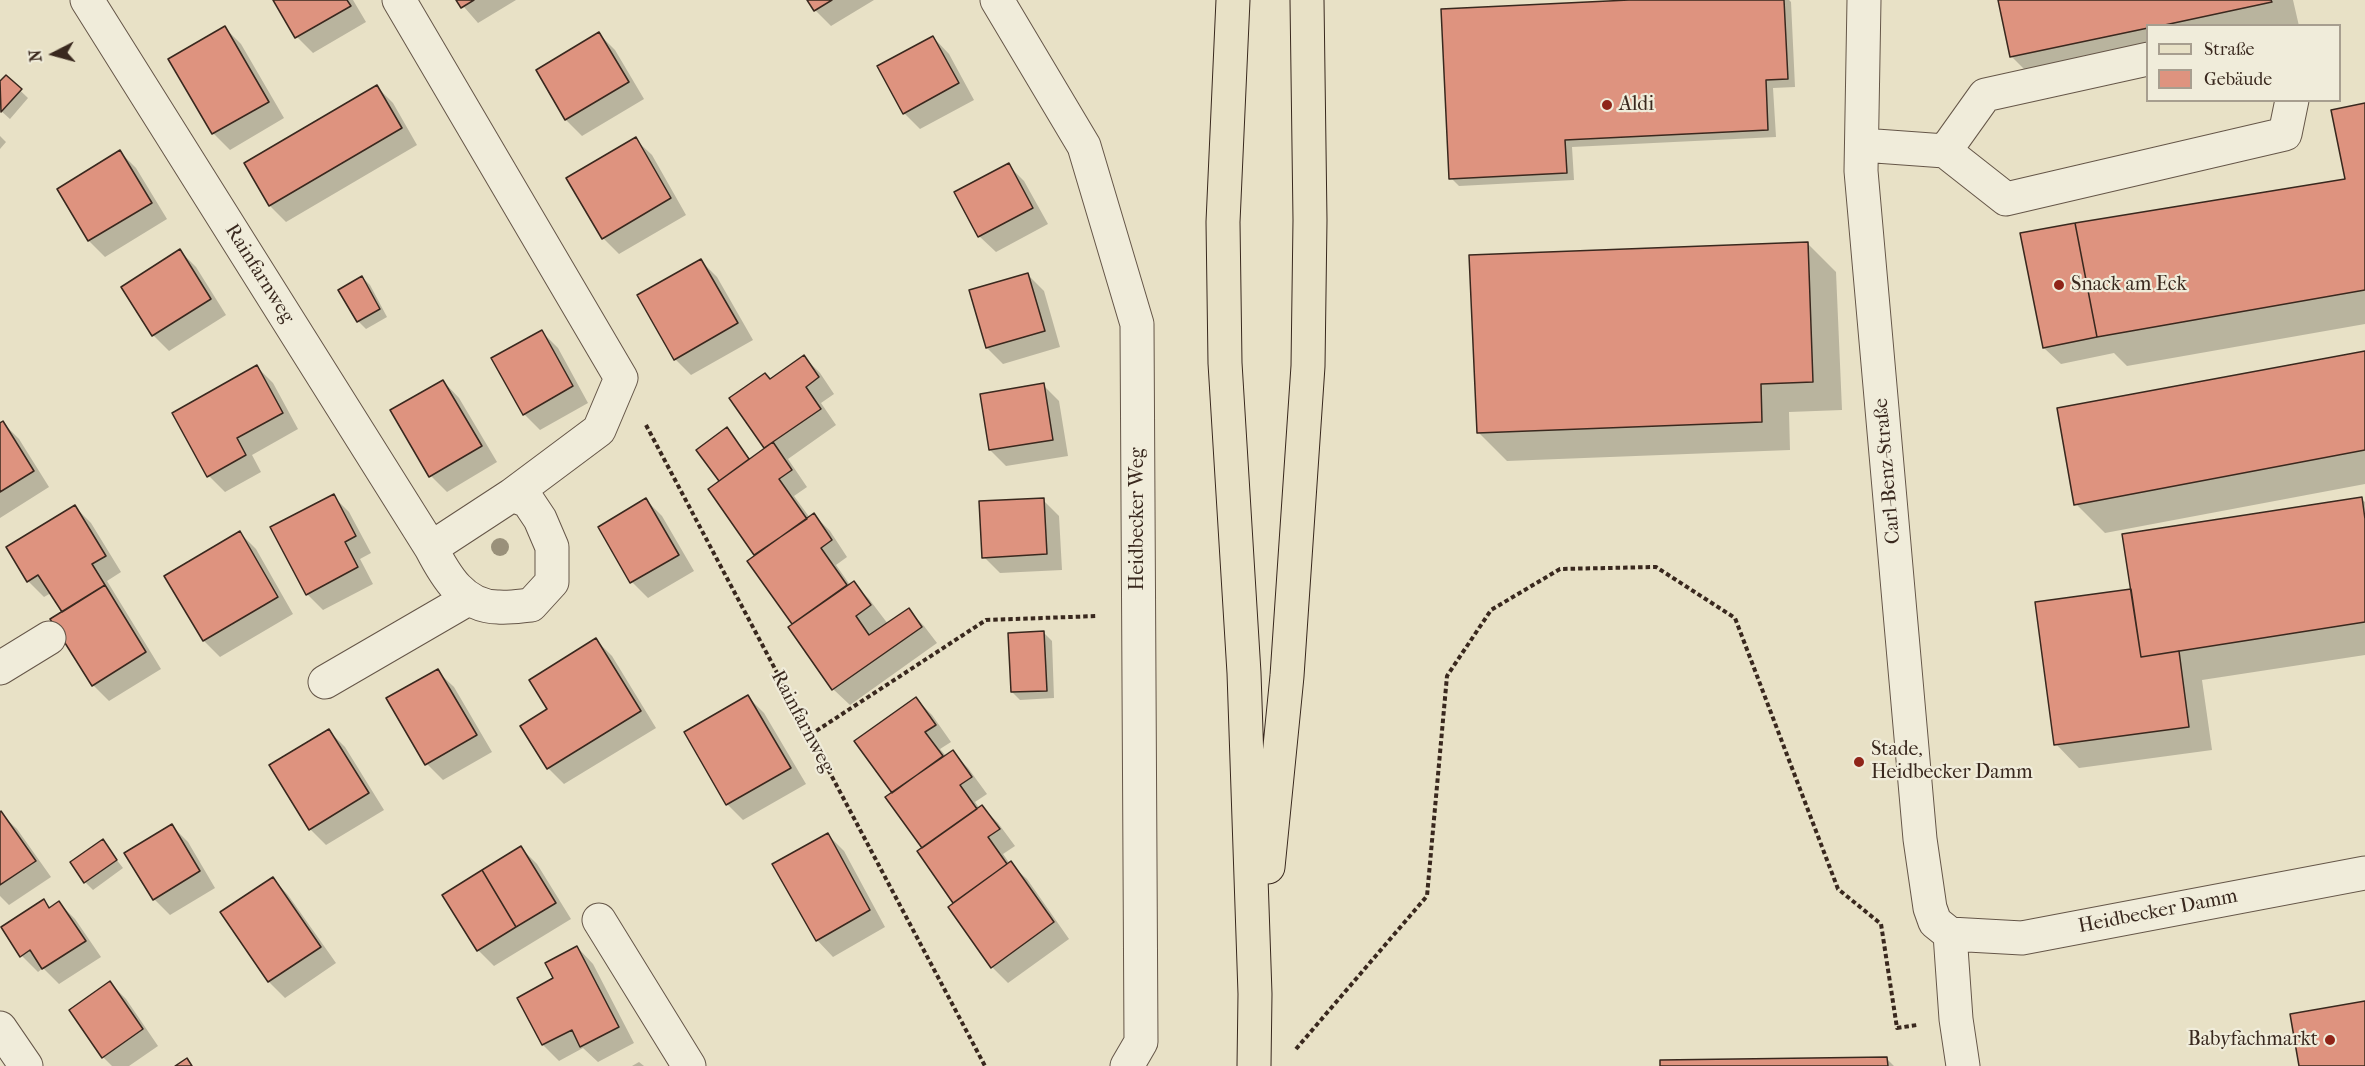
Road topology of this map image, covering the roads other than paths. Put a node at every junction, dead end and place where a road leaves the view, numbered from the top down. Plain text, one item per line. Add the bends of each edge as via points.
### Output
1 (87, 0) edge
2 (399, 0) edge
3 (997, 0) edge
4 (1233, 0) edge
5 (1307, 0) edge
6 (1864, 0) edge
7 (2146, 59) edge
8 (2292, 102) edge
9 (1862, 146) junction
10 (1945, 151) junction
11 (512, 495) junction
12 (431, 548) junction
13 (468, 599) junction
14 (49, 638) dead end
15 (0, 668) edge
16 (325, 682) dead end
17 (2365, 873) edge
18 (599, 920) dead end
19 (1950, 934) junction
20 (1255, 994) junction
21 (0, 1028) edge
22 (26, 1066) edge
23 (689, 1066) edge
24 (1127, 1066) edge
25 (1254, 1066) edge
26 (1963, 1066) edge

1 - 12 street, Rainfarnweg
2 - 11 street via 621,378 599,430
3 - 24 street, Heidbecker Weg via 1084,146 1137,324 1141,1042
4 - 20 main road via 1223,222 1225,363 1244,673
5 - 20 main road via 1308,366 1287,676
6 - 9 street, Carl-Benz-Straße
7 - 10 street via 1985,95
8 - 10 street via 2285,134 2006,199
9 - 10 street
9 - 19 street, Carl-Benz-Straße via 1861,171 1920,839 1930,908 1935,922
11 - 12 street
11 - 13 street, Rainfarnweg via 528,501 540,519 552,547 552,582 531,605 495,608
12 - 13 street, Rainfarnweg via 446,577
13 - 16 street
14 - 15 street
17 - 19 street, Heidbecker Damm via 2022,938
18 - 23 street
19 - 26 street
20 - 25 main road
21 - 22 street

